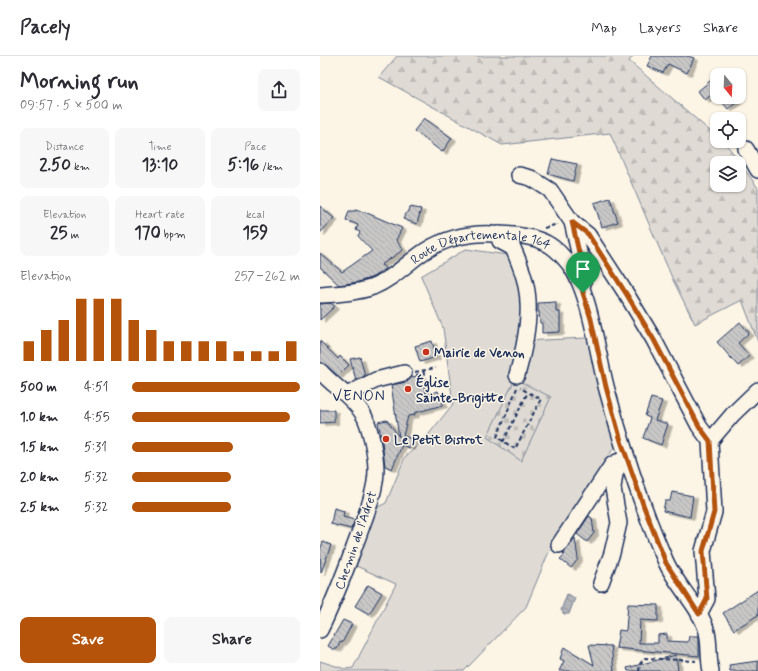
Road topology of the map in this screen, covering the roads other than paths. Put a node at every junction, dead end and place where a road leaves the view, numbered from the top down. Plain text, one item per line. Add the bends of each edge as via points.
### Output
1 (746, 149) dead end
2 (758, 170) edge
3 (519, 175) dead end
4 (572, 222) junction
5 (499, 234) junction
6 (583, 293) junction
7 (320, 295) edge
8 (320, 371) edge
9 (404, 373) dead end
10 (517, 375) dead end
11 (758, 390) edge
12 (347, 394) junction
13 (710, 441) junction
14 (623, 459) junction
15 (559, 545) dead end
16 (601, 583) dead end
17 (699, 614) junction
18 (320, 630) edge
19 (710, 666) edge

1 - 2 street
3 - 4 street via 531,178 550,190
4 - 6 street via 581,261
4 - 13 street via 588,234 627,295 699,426
5 - 6 street, Route Départementale 164 via 546,243 565,259 578,278
5 - 7 street, Route Départementale 164 via 456,237 426,250 388,279 373,287 357,292
5 - 10 street via 500,241 513,248 527,287 526,331
6 - 14 street, Route Départementale 164
8 - 12 street, Chemin de l'Adret
9 - 12 street via 376,380
11 - 13 street
12 - 18 street, Chemin de l'Adret via 363,414 370,433 376,470 367,511 332,606
13 - 17 street via 714,512 703,551 707,599
14 - 15 street via 612,465
14 - 16 street via 615,474 612,488 618,523 612,553
14 - 17 street, Route Départementale 164 via 666,563
17 - 19 street, Route Départementale 164 via 707,632

